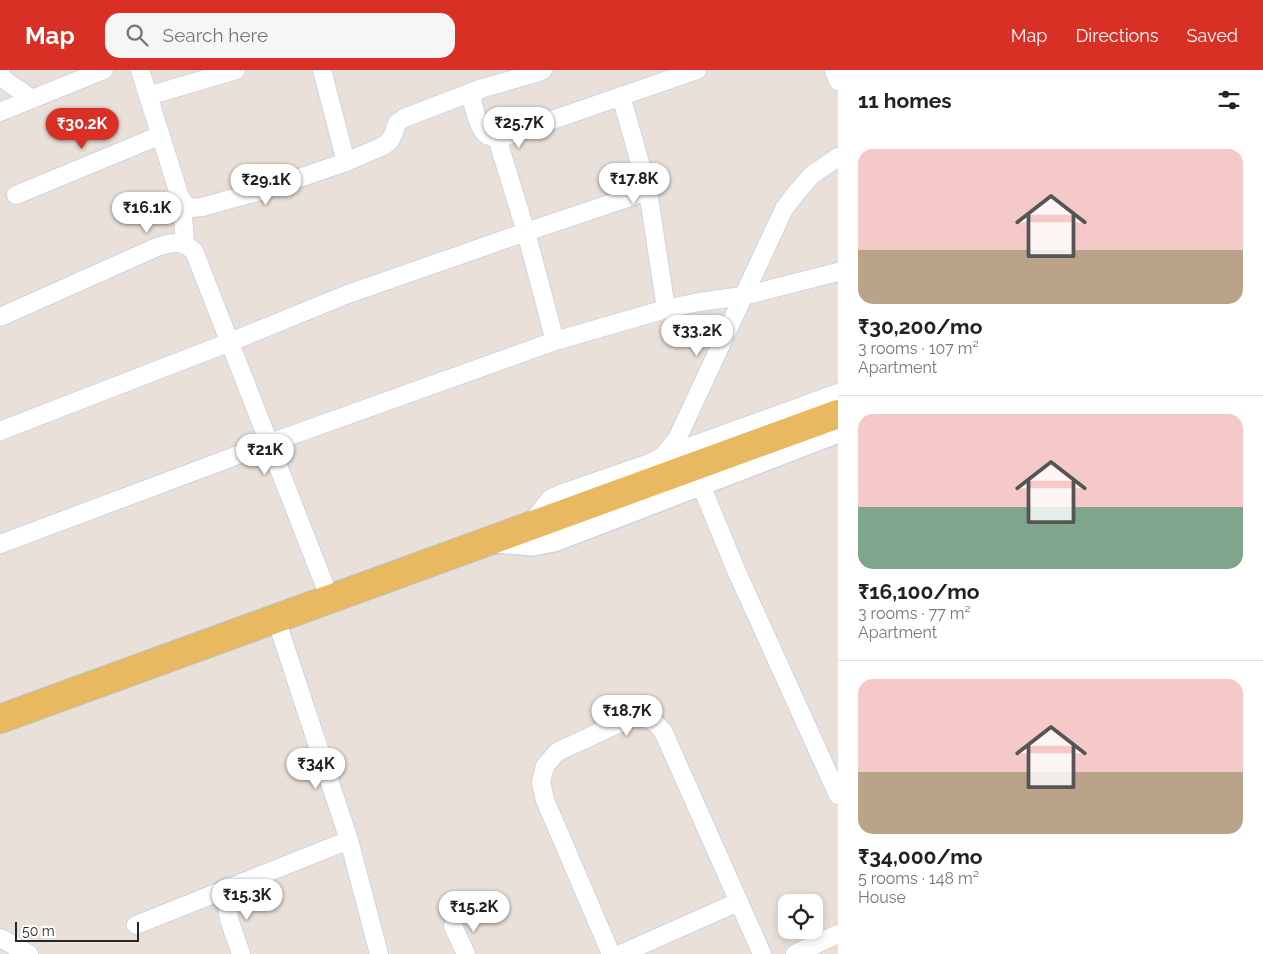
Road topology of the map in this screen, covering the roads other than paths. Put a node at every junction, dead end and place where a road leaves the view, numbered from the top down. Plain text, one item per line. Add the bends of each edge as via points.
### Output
1 (104, 70) edge
2 (140, 70) edge
3 (236, 70) edge
4 (322, 70) edge
5 (543, 70) edge
6 (697, 70) edge
7 (834, 70) edge
8 (0, 72) edge
9 (838, 81) edge
10 (480, 89) junction
11 (148, 96) junction
12 (621, 96) junction
13 (32, 99) junction
14 (0, 112) edge
15 (161, 135) junction
16 (496, 138) junction
17 (838, 157) edge
18 (346, 162) junction
19 (648, 191) junction
20 (16, 195) dead end
21 (182, 202) junction
22 (526, 232) junction
23 (185, 244) junction
24 (838, 272) edge
25 (743, 296) junction
26 (666, 309) junction
27 (0, 317) edge
28 (555, 341) junction
29 (230, 342) junction
30 (838, 393) edge
31 (838, 414) edge
32 (0, 431) edge
33 (838, 432) edge
34 (270, 443) junction
35 (663, 456) junction
36 (701, 486) junction
37 (528, 526) junction
38 (488, 541) junction
39 (0, 544) edge
40 (330, 599) junction
41 (276, 618) junction
42 (2, 712) edge
43 (838, 795) edge
44 (349, 840) junction
45 (229, 887) junction
46 (738, 902) junction
47 (136, 925) dead end
48 (453, 926) dead end
49 (838, 934) edge
50 (0, 938) edge
51 (29, 954) edge
52 (241, 954) edge
53 (379, 954) edge
54 (466, 954) edge
55 (611, 954) edge
56 (621, 954) edge
57 (762, 954) edge
58 (795, 954) edge

1 - 13 street
2 - 11 street
3 - 11 street
4 - 18 street
5 - 10 street
6 - 12 street
7 - 9 street
8 - 13 street via 2,78
10 - 16 street via 472,95 472,103 481,130
10 - 18 street via 404,118 397,123 389,142
11 - 15 street
12 - 16 street
12 - 19 street
13 - 14 street
15 - 20 street
15 - 21 street
16 - 22 street
17 - 25 street via 812,175 784,209
18 - 21 street via 202,207 190,208
19 - 22 street
19 - 26 street
21 - 23 street
22 - 28 street
22 - 29 street via 348,294
23 - 27 street via 157,247
23 - 29 street via 194,251
24 - 25 street
25 - 26 street
25 - 35 street via 677,439
26 - 28 street
28 - 34 street
29 - 32 street
29 - 34 street
30 - 35 street
31 - 37 main road
33 - 36 street
34 - 39 street
34 - 40 street
35 - 37 street via 550,499
36 - 38 street via 554,541 533,545
36 - 43 street
37 - 38 main road
38 - 40 main road
40 - 41 main road
41 - 42 main road
41 - 44 street
44 - 45 street
44 - 53 street
45 - 47 street
45 - 52 street via 226,896 229,920
46 - 55 street via 663,731 642,717 628,719 557,752 545,766 541,782 545,800
46 - 56 street
46 - 57 street
48 - 54 street
49 - 58 street
50 - 51 street

